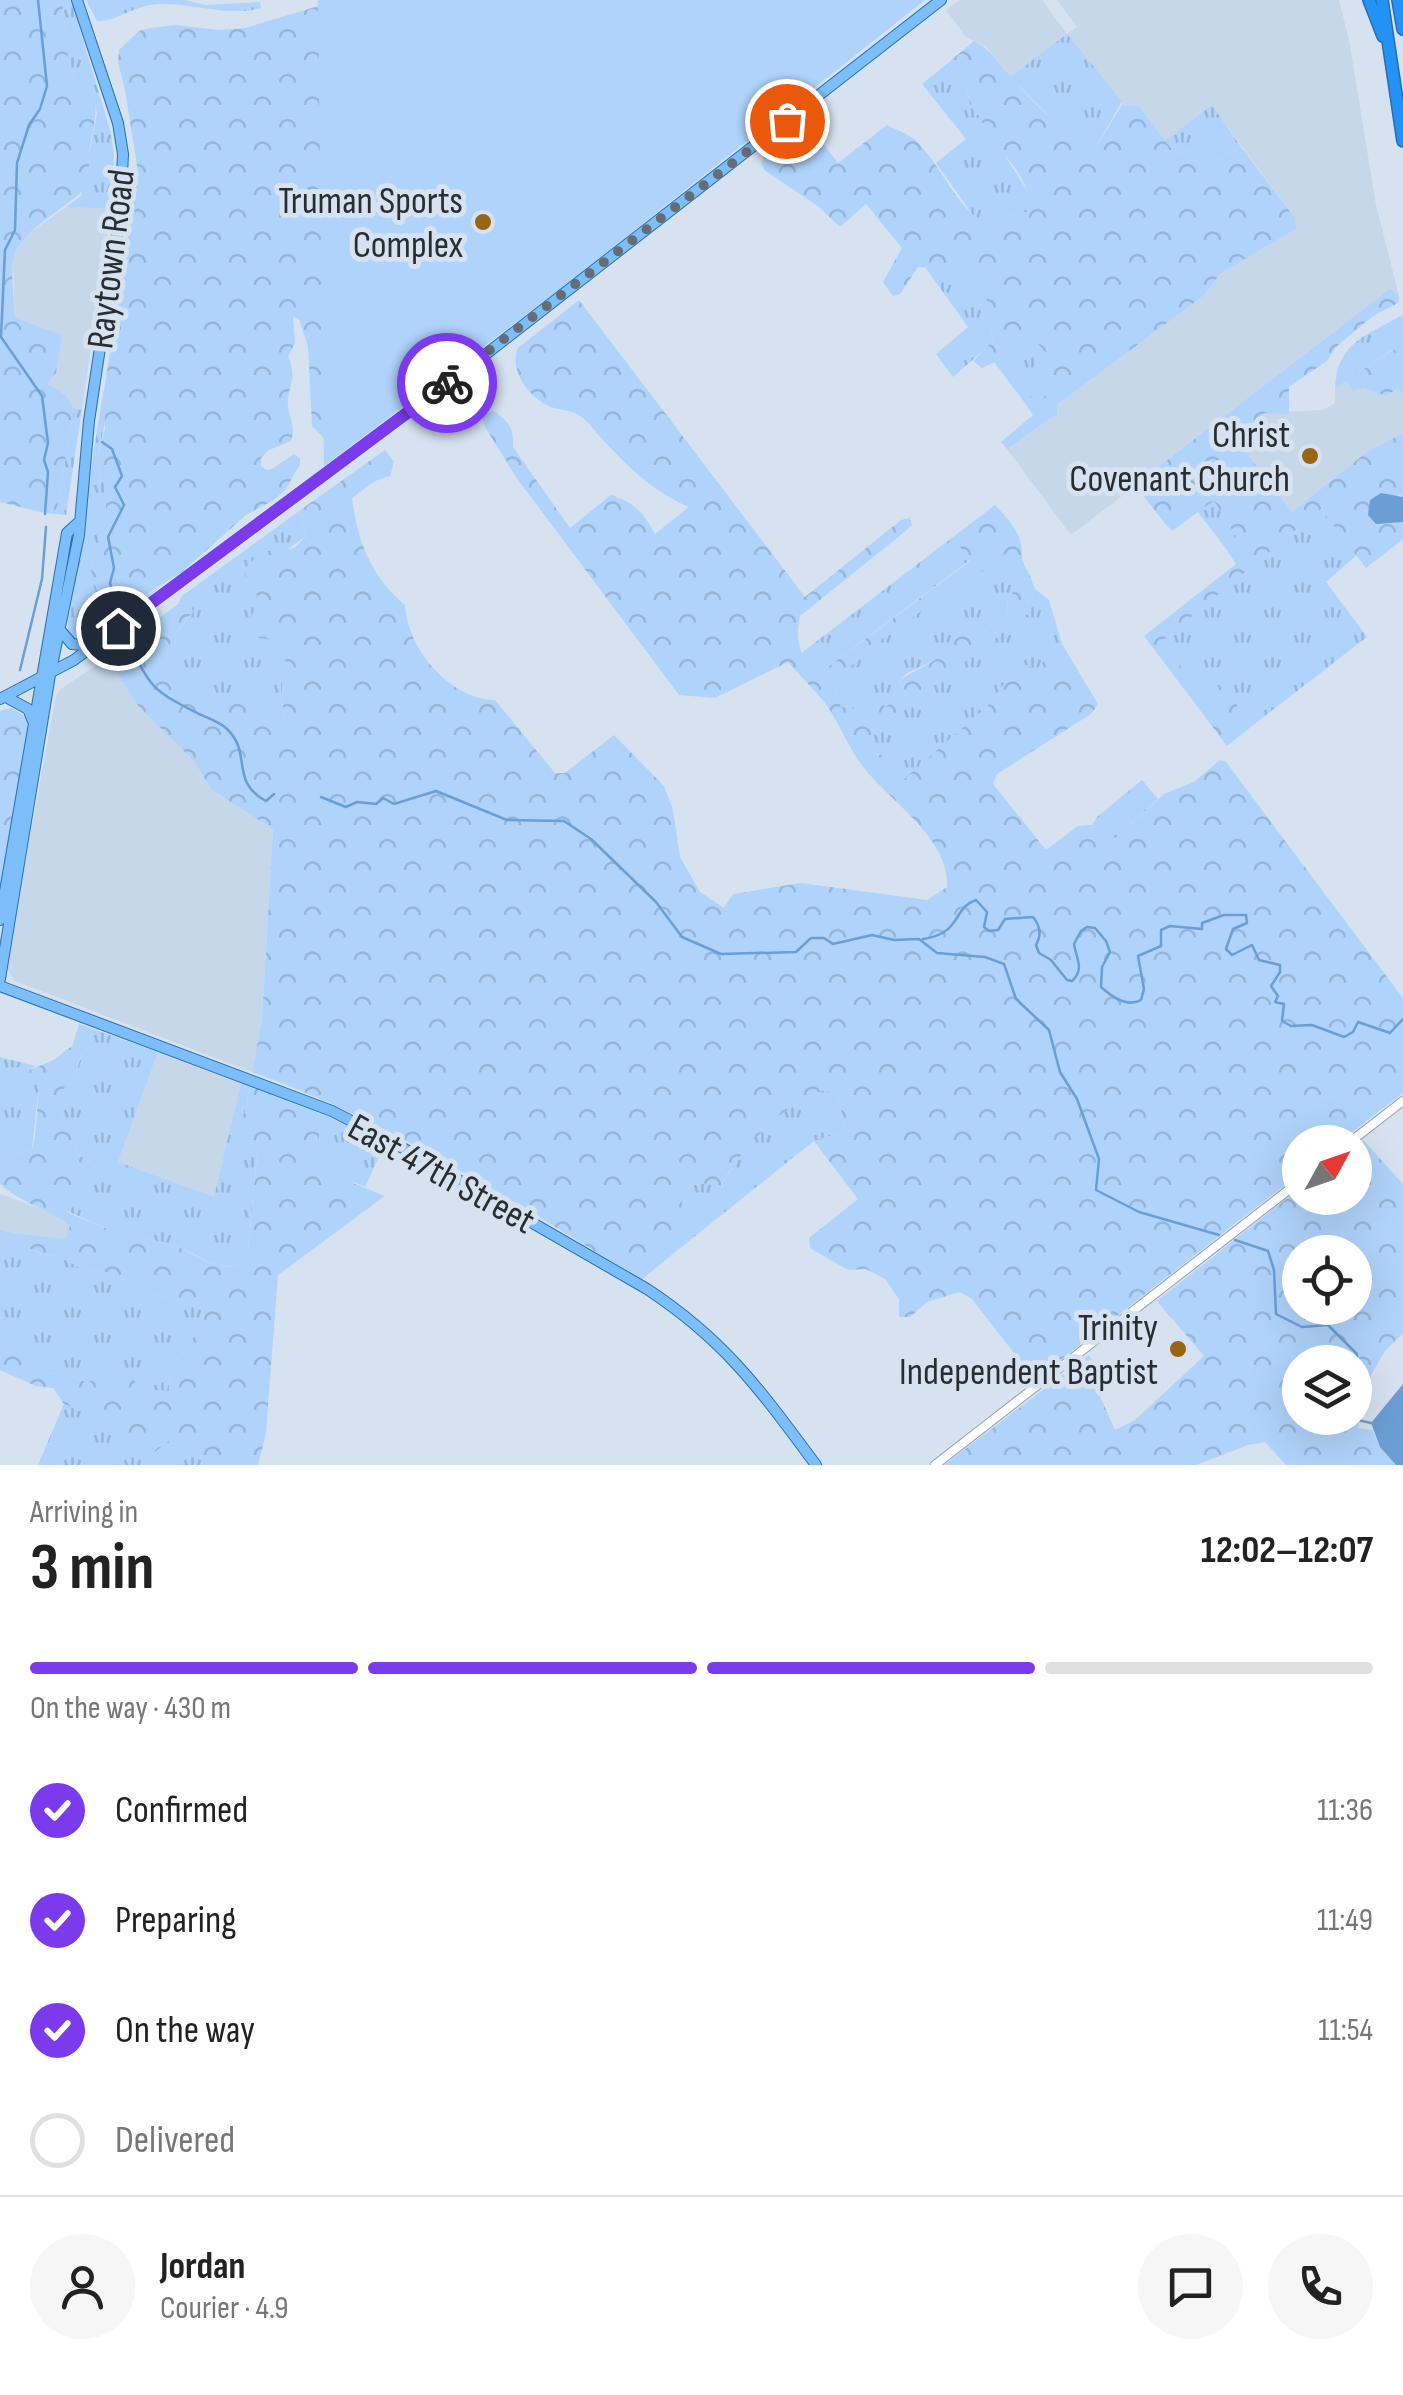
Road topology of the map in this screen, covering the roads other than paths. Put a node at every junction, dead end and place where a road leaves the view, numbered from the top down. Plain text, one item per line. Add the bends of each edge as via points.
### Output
1 (77, 0) edge
2 (942, 0) edge
3 (1369, 0) edge
4 (1382, 0) edge
5 (1398, 0) edge
6 (1403, 29) edge
7 (1391, 53) junction
8 (1403, 141) edge
9 (78, 523) junction
10 (60, 630) junction
11 (94, 646) junction
12 (45, 678) junction
13 (3, 698) edge
14 (33, 721) junction
15 (0, 920) edge
16 (0, 982) edge
17 (1403, 1102) edge
18 (1372, 1125) edge
19 (1282, 1195) edge
20 (816, 1465) edge
21 (935, 1465) edge

1 - 9 main road, Raytown Road via 123,154
2 - 11 main road via 490,351
3 - 7 highway
4 - 7 highway
5 - 6 highway
7 - 8 highway
9 - 10 main road, Raytown Road
9 - 12 main road, Raytown Road via 67,533
10 - 11 main road via 74,646
10 - 12 main road, Raytown Road
11 - 12 main road
12 - 13 main road
12 - 14 main road, Raytown Road
12 - 16 main road, Raytown Road
13 - 14 main road via 28,709
14 - 15 main road, Raytown Road
16 - 20 main road, East 47th Street via 332,1111 646,1289 718,1342
17 - 18 street
19 - 21 street

